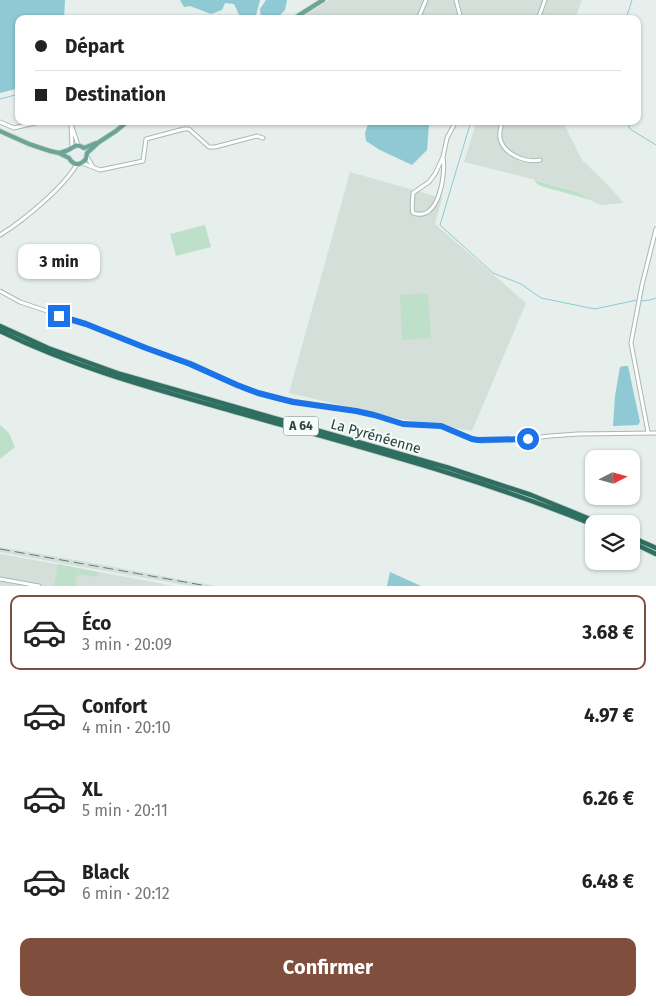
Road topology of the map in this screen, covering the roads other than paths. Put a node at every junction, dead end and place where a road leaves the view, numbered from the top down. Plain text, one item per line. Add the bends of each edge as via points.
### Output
1 (324, 0) edge
2 (426, 0) edge
3 (456, 0) edge
4 (545, 0) edge
5 (300, 15) edge
6 (420, 15) edge
7 (459, 15) edge
8 (539, 15) edge
9 (0, 122) edge
10 (26, 125) edge
11 (70, 125) edge
12 (71, 125) edge
13 (123, 125) edge
14 (454, 125) edge
15 (501, 125) edge
16 (0, 130) edge
17 (263, 138) dead end
18 (99, 142) junction
19 (78, 145) junction
20 (71, 148) junction
21 (84, 148) junction
22 (59, 153) junction
23 (87, 155) junction
24 (443, 157) junction
25 (70, 160) junction
26 (540, 160) dead end
27 (82, 163) junction
28 (77, 164) junction
29 (94, 167) junction
30 (69, 174) junction
31 (656, 229) edge
32 (0, 235) edge
33 (0, 291) edge
34 (0, 326) edge
35 (0, 331) edge
36 (648, 432) junction
37 (656, 432) edge
38 (585, 517) edge
39 (585, 522) edge
40 (640, 541) edge
41 (640, 546) edge
42 (656, 548) edge
43 (656, 554) edge
44 (0, 579) edge
45 (39, 586) edge

1 - 5 main road
2 - 6 street
3 - 7 street
4 - 8 street
9 - 10 street via 14,128
11 - 20 street
12 - 19 street
13 - 18 main road
14 - 24 street
15 - 26 street via 500,138 508,151 521,158
16 - 22 main road via 29,144
17 - 29 street via 257,136 210,147 189,129 184,129 146,139 143,161 100,170
18 - 21 main road
18 - 23 main road
19 - 20 main road
19 - 21 main road
20 - 22 main road
20 - 25 main road
21 - 23 main road
22 - 25 main road
23 - 27 main road
23 - 29 street
24 - 24 street via 429,182 413,192 413,213 426,213 436,200 444,174
25 - 28 main road
25 - 30 street
27 - 28 main road
27 - 29 street
28 - 30 street
30 - 32 street via 31,212
31 - 36 street via 631,343
33 - 36 street via 14,300 86,324 246,389 279,399 356,411 403,424 441,426 482,441
34 - 38 highway, La Pyrénéenne / A 64 via 48,348 120,374 449,468
35 - 39 highway, La Pyrénéenne / A 64 via 115,377 448,473
36 - 37 street
40 - 42 highway
41 - 43 highway
44 - 45 street

